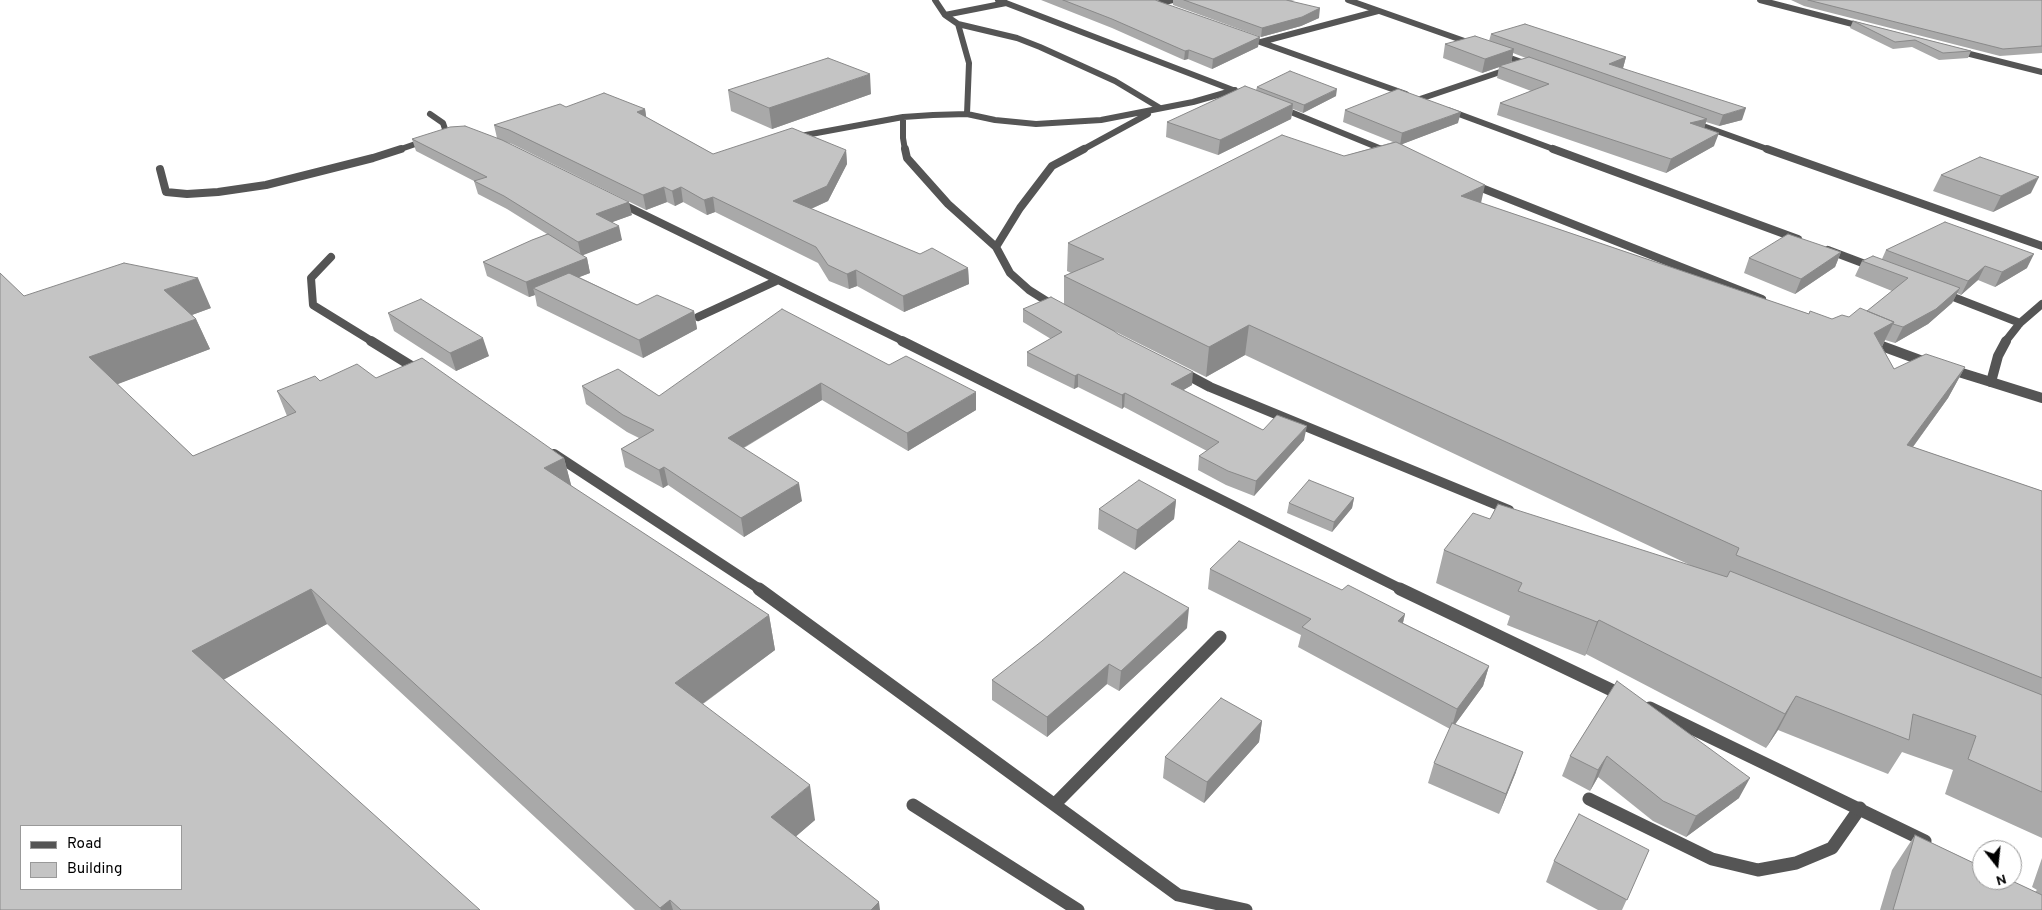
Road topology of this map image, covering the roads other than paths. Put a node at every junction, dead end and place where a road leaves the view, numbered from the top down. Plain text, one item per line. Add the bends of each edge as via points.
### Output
1 (935, 0) edge
2 (1173, 0) edge
3 (1348, 0) edge
4 (1760, 0) edge
5 (1002, 1) edge
6 (1173, 11) edge
7 (1378, 11) junction
8 (945, 15) junction
9 (958, 24) junction
10 (1874, 29) edge
11 (1234, 32) edge
12 (1260, 42) junction
13 (1480, 47) edge
14 (1949, 48) edge
15 (1490, 50) edge
16 (1526, 63) junction
17 (1536, 67) edge
18 (2042, 72) edge
19 (1235, 90) junction
20 (1254, 98) edge
21 (1420, 99) junction
22 (1429, 103) edge
23 (1272, 105) edge
24 (1438, 106) edge
25 (1160, 108) junction
26 (430, 114) dead end
27 (967, 114) junction
28 (903, 117) junction
29 (1681, 118) edge
30 (787, 138) edge
31 (1401, 156) edge
32 (160, 169) dead end
33 (1465, 181) edge
34 (606, 196) edge
35 (1806, 242) edge
36 (2042, 246) edge
37 (996, 247) junction
38 (1825, 249) edge
39 (331, 257) dead end
40 (1880, 270) edge
41 (776, 281) junction
42 (1936, 291) edge
43 (1769, 302) edge
44 (2042, 304) edge
45 (1060, 309) edge
46 (698, 317) dead end
47 (2020, 323) junction
48 (1860, 337) edge
49 (1174, 368) edge
50 (431, 378) edge
51 (1991, 382) junction
52 (2042, 398) edge
53 (546, 448) edge
54 (1522, 515) edge
55 (1220, 637) dead end
56 (1589, 799) dead end
57 (1055, 804) junction
58 (913, 805) dead end
59 (1860, 808) junction
60 (1938, 848) edge
61 (1078, 910) edge
62 (1246, 910) edge

1 - 8 street
2 - 6 street via 1153,3
3 - 7 street
4 - 10 street
5 - 8 street
5 - 19 street
7 - 12 street
7 - 13 street
8 - 9 street
9 - 25 street via 1040,47 1116,81
9 - 27 street via 970,63
11 - 12 street
12 - 21 street
14 - 18 street
15 - 16 street
16 - 17 street
16 - 21 street
19 - 20 street
19 - 25 street
21 - 22 street
23 - 31 street
24 - 35 street
25 - 27 street via 1101,120 1036,124
25 - 37 street via 1052,166
26 - 32 street via 443,123 451,135 266,185 218,192 166,192
27 - 28 street
28 - 30 street
28 - 37 street via 903,138 908,158 948,204
29 - 36 street
33 - 43 street
34 - 41 street
37 - 45 street via 1010,274
38 - 40 street
39 - 50 street via 311,278 314,305
41 - 46 street
41 - 59 street via 1060,418 1356,568
42 - 47 street
44 - 47 street
47 - 51 street via 1998,356
48 - 51 street via 1922,361
49 - 54 street via 1219,390
51 - 52 street
53 - 57 street via 777,601
55 - 57 street
56 - 59 street via 1712,858 1758,870 1796,863 1832,848
57 - 62 street via 1178,895
58 - 61 street
59 - 60 street

